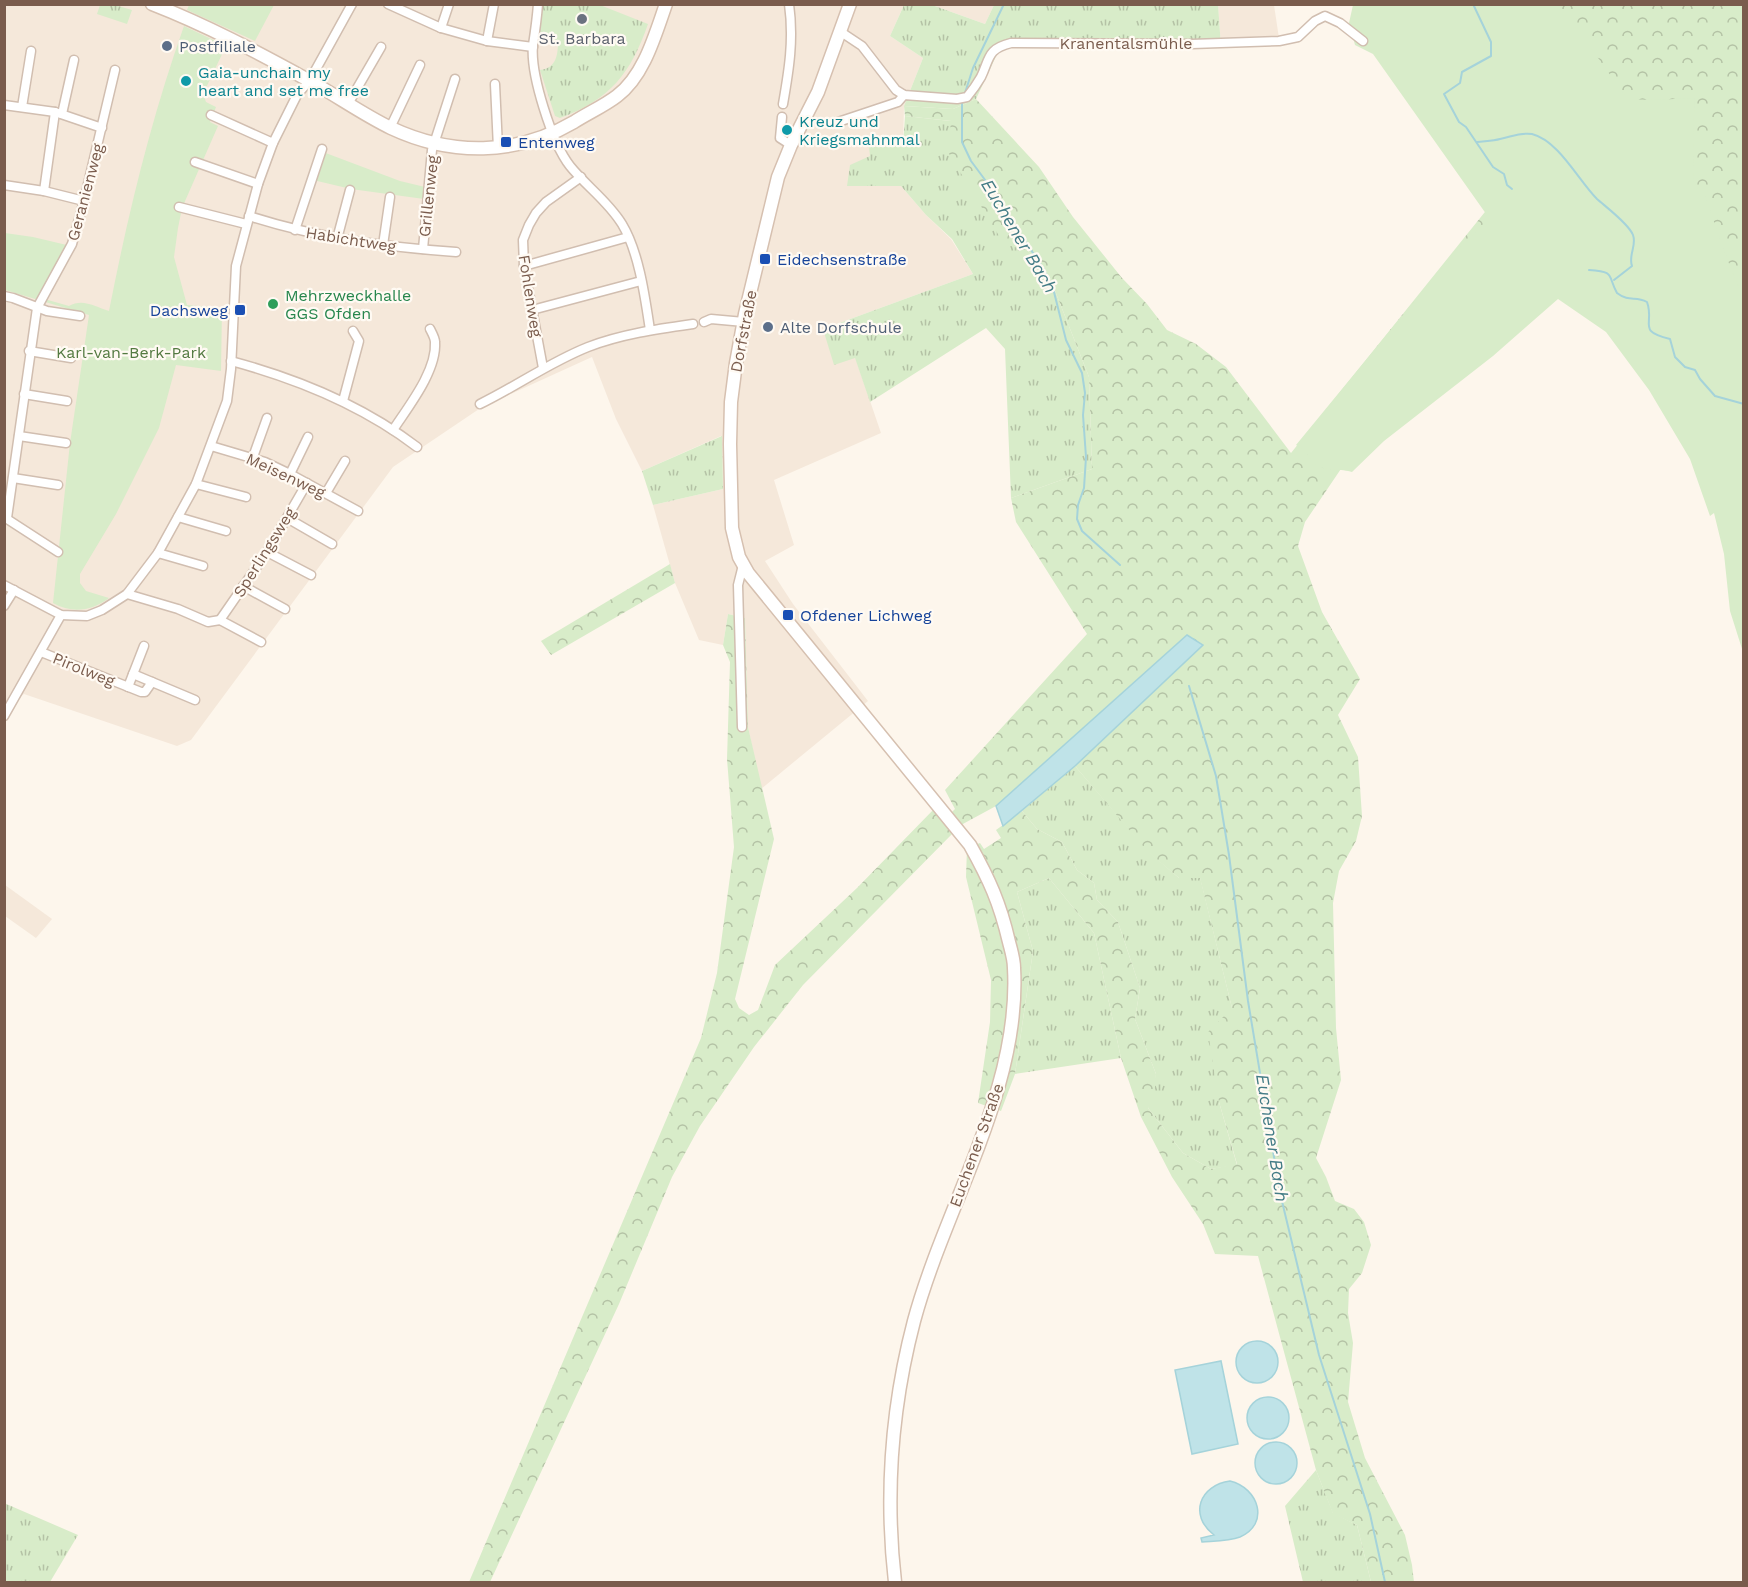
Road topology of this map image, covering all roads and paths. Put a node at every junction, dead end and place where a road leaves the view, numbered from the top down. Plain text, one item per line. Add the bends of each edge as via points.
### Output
1 (152, 4) edge
2 (352, 4) edge
3 (388, 4) edge
4 (449, 4) edge
5 (494, 4) edge
6 (538, 4) edge
7 (666, 4) edge
8 (789, 4) edge
9 (850, 4) edge
10 (441, 28) junction
11 (841, 32) junction
12 (487, 41) junction
13 (1363, 41) dead end
14 (533, 46) junction
15 (381, 47) dead end
16 (31, 51) dead end
17 (74, 60) dead end
18 (420, 65) dead end
19 (115, 70) dead end
20 (455, 79) dead end
21 (310, 80) junction
22 (495, 84) dead end
23 (904, 96) junction
24 (348, 104) junction
25 (783, 104) dead end
26 (4, 105) edge
27 (22, 107) junction
28 (59, 113) junction
29 (211, 115) dead end
30 (782, 117) dead end
31 (838, 122) dead end
32 (102, 128) junction
33 (390, 128) junction
34 (552, 133) junction
35 (273, 143) junction
36 (435, 144) junction
37 (791, 145) junction
38 (498, 148) junction
39 (322, 149) dead end
40 (195, 162) dead end
41 (581, 177) junction
42 (4, 184) edge
43 (258, 184) junction
44 (350, 190) dead end
45 (44, 191) junction
46 (390, 197) dead end
47 (84, 201) junction
48 (179, 207) dead end
49 (248, 220) junction
50 (295, 230) junction
51 (628, 237) junction
52 (338, 239) junction
53 (383, 245) junction
54 (423, 249) junction
55 (456, 252) dead end
56 (524, 266) junction
57 (640, 281) junction
58 (4, 296) edge
59 (37, 308) junction
60 (532, 310) junction
61 (80, 316) dead end
62 (704, 322) dead end
63 (744, 322) junction
64 (693, 324) dead end
65 (430, 329) dead end
66 (650, 330) junction
67 (353, 331) dead end
68 (29, 351) junction
69 (71, 358) dead end
70 (231, 361) junction
71 (543, 368) junction
72 (24, 394) junction
73 (67, 401) dead end
74 (343, 401) junction
75 (480, 404) dead end
76 (267, 418) dead end
77 (393, 430) junction
78 (19, 436) junction
79 (308, 437) dead end
80 (66, 443) dead end
81 (211, 446) junction
82 (417, 447) dead end
83 (253, 457) junction
84 (345, 461) dead end
85 (290, 474) junction
86 (13, 478) junction
87 (307, 483) junction
88 (196, 484) junction
89 (58, 485) dead end
90 (326, 493) junction
91 (246, 497) dead end
92 (358, 511) dead end
93 (6, 517) edge
94 (178, 517) junction
95 (287, 518) junction
96 (226, 531) dead end
97 (332, 544) dead end
98 (58, 552) dead end
99 (267, 552) junction
100 (158, 553) junction
101 (743, 565) junction
102 (203, 566) dead end
103 (311, 575) dead end
104 (4, 585) edge
105 (243, 586) junction
106 (14, 590) junction
107 (127, 594) junction
108 (769, 600) joint
109 (4, 606) edge
110 (285, 609) dead end
111 (61, 615) junction
112 (220, 620) junction
113 (261, 642) dead end
114 (144, 646) dead end
115 (40, 652) junction
116 (133, 674) junction
117 (152, 682) junction
118 (128, 687) junction
119 (195, 700) dead end
120 (4, 716) edge
121 (742, 727) dead end
122 (895, 1582) edge

1 - 21 main road via 216,31
2 - 21 street
3 - 10 street
4 - 10 street
5 - 12 street
6 - 14 street
7 - 34 main road via 636,75 619,95
8 - 25 street via 791,46
9 - 11 main road, Dorfstraße
10 - 12 street
11 - 23 street via 862,46
11 - 37 main road, Dorfstraße via 818,92
12 - 14 street
13 - 23 street, Kranentalsmühle via 1325,16 1298,37 1279,41 1011,43 992,51 967,97
14 - 34 street via 537,84
15 - 24 street
16 - 27 street
17 - 28 street
18 - 33 street
19 - 32 street, Geranienweg
20 - 36 street, Grillenweg
21 - 24 main road
21 - 35 street via 297,95
22 - 38 street
23 - 31 street, Kranentalsmühle via 898,102
24 - 33 main road
26 - 27 street
27 - 28 street
28 - 32 street
28 - 45 street
29 - 35 street
30 - 37 street via 780,138
32 - 47 street, Geranienweg
33 - 36 main road
34 - 38 main road
34 - 41 street
35 - 43 street
36 - 38 main road via 460,149
36 - 54 street, Grillenweg
37 - 63 main road, Dorfstraße via 778,177
39 - 50 street
40 - 43 street
41 - 51 street via 604,201
41 - 56 street, Fohlenweg via 536,213 523,240
42 - 45 street
43 - 49 street
44 - 52 street
45 - 47 street
46 - 53 street
47 - 59 street, Geranienweg via 72,244
48 - 49 street, Habichtweg
49 - 50 street, Habichtweg
49 - 70 street via 236,266
50 - 52 street, Habichtweg
51 - 56 street
51 - 57 street
52 - 53 street, Habichtweg
53 - 54 street, Habichtweg
54 - 55 street, Habichtweg
56 - 60 street, Fohlenweg
57 - 60 street
57 - 66 street
58 - 59 street
59 - 61 street
59 - 68 street, Geranienweg
60 - 71 street, Fohlenweg
62 - 63 street
63 - 101 main road, Dorfstraße via 731,402 730,444 732,528
64 - 66 street
65 - 77 street via 435,341 432,365
66 - 71 street via 589,347
67 - 74 street via 359,341
68 - 69 street
68 - 72 street, Geranienweg
70 - 74 street via 299,382
70 - 81 street via 227,401
71 - 75 street
72 - 73 street
72 - 78 street, Geranienweg
74 - 77 street
76 - 83 street
77 - 82 street
78 - 80 street
78 - 86 street, Geranienweg
79 - 85 street
81 - 83 street, Meisenweg
81 - 88 street
83 - 85 street, Meisenweg
84 - 90 street
85 - 87 street, Meisenweg
86 - 89 street
86 - 93 street, Geranienweg
87 - 90 street, Meisenweg
87 - 95 street, Sperlingsweg
88 - 91 street
88 - 94 street
90 - 92 street, Meisenweg
93 - 98 street
94 - 96 street
94 - 100 street
95 - 97 street
95 - 99 street, Sperlingsweg
99 - 103 street
99 - 105 street, Sperlingsweg
100 - 102 street
100 - 107 street
101 - 108 main road, Dorfstraße
101 - 121 street, Dorfstraße via 738,585
104 - 106 street
105 - 110 street
105 - 112 street, Sperlingsweg
106 - 109 street
106 - 111 street
107 - 111 street via 87,616
107 - 112 street via 208,622
108 - 122 main road, Euchener Straße via 970,845 991,883 1014,967 1012,1020 998,1089 914,1320 902,1377 890,1488
111 - 115 street
112 - 113 street
114 - 116 street, Pirolweg
115 - 118 street, Pirolweg
115 - 120 street
116 - 117 street, Pirolweg
116 - 118 street, Pirolweg
117 - 118 street, Pirolweg via 145,692
117 - 119 street, Pirolweg

